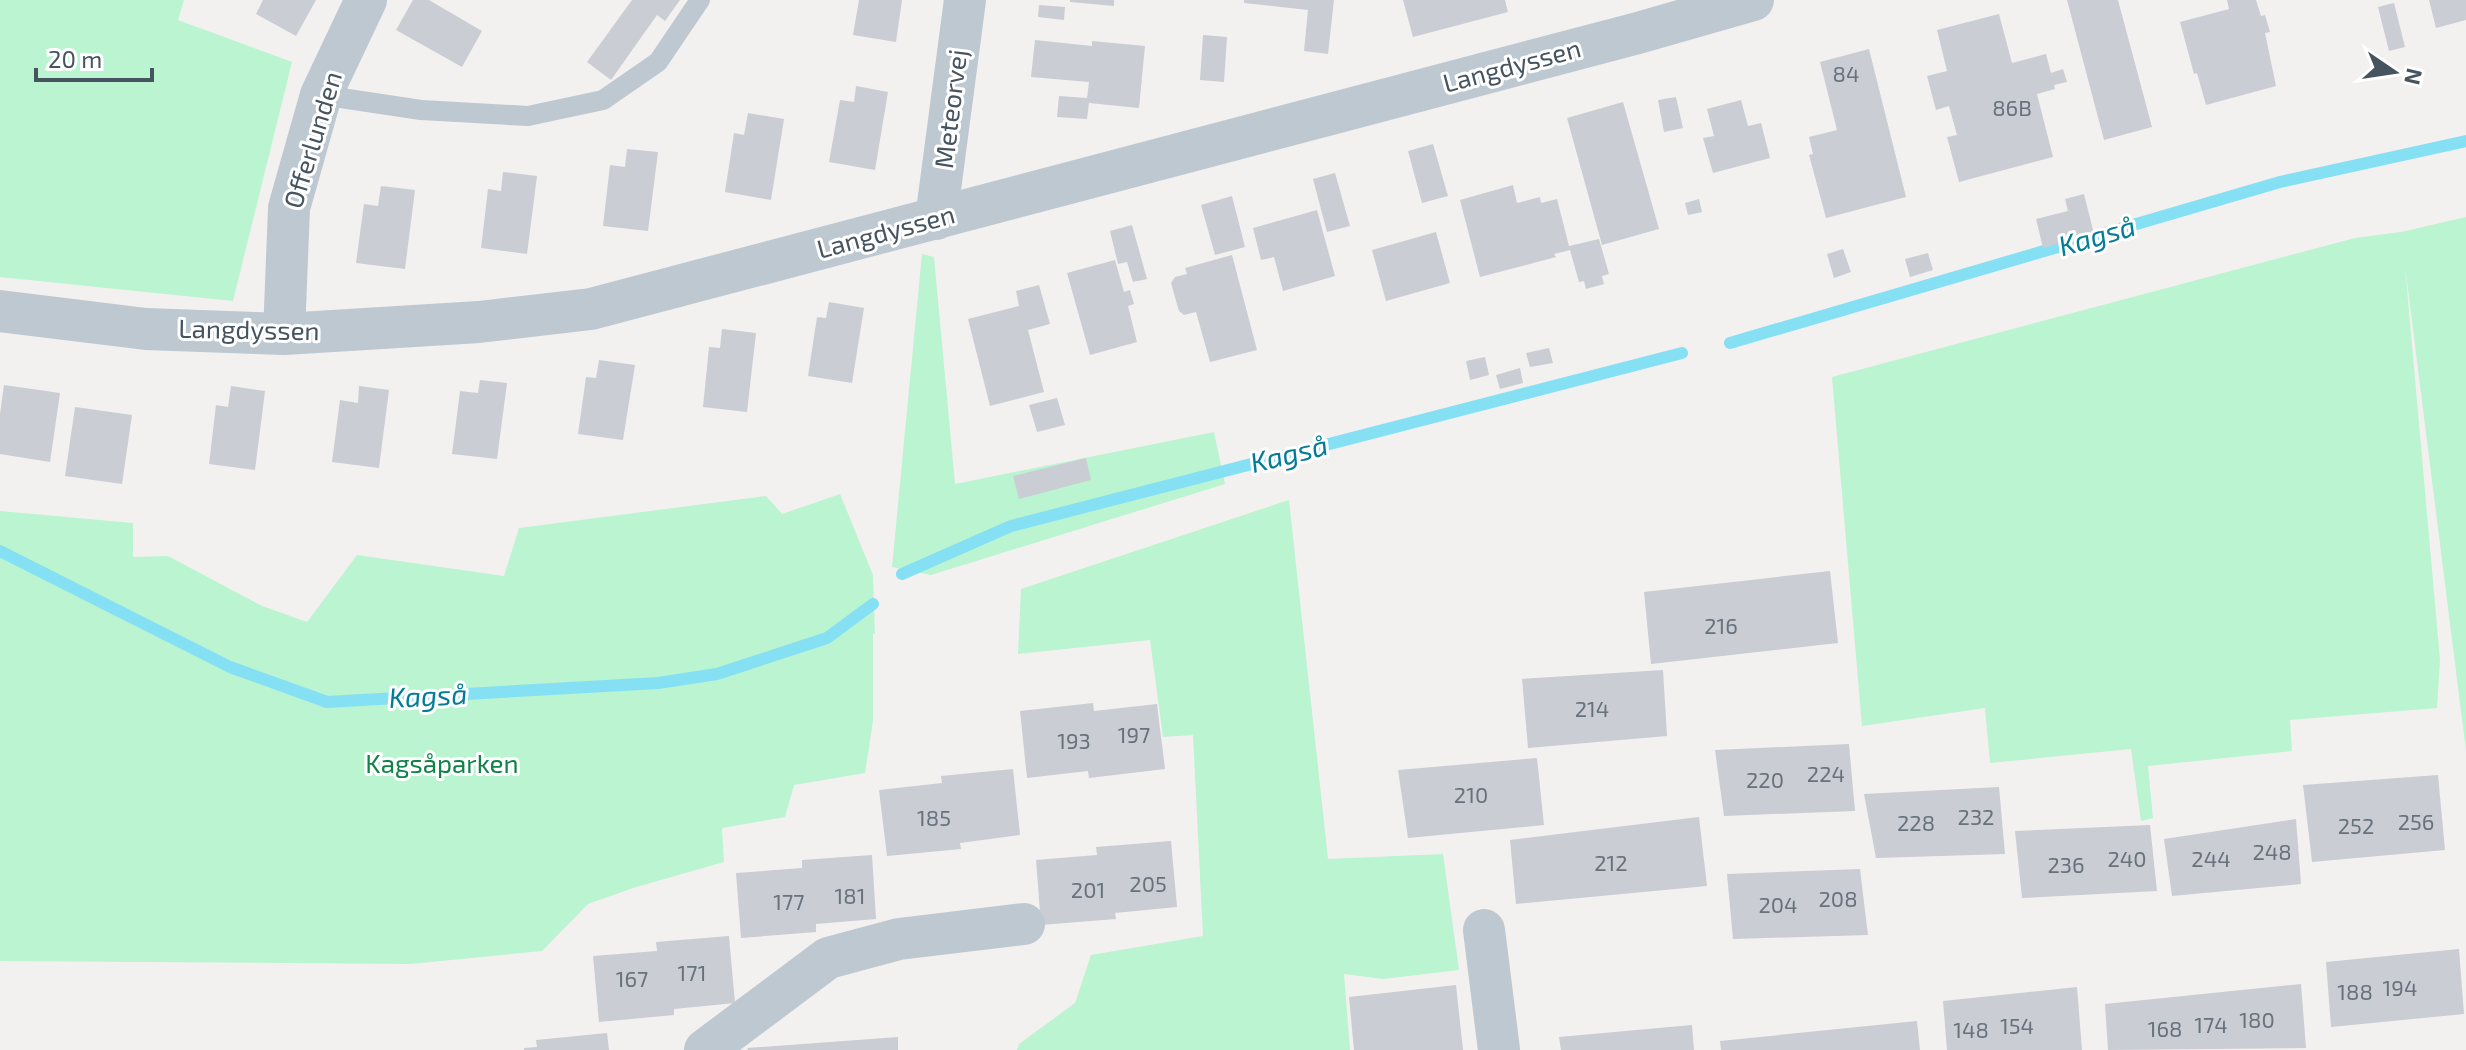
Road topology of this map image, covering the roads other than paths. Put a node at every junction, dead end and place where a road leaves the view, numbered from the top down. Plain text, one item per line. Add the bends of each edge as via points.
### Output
1 (366, 0) edge
2 (700, 0) edge
3 (965, 0) edge
4 (1753, 0) edge
5 (1639, 16) edge
6 (321, 95) junction
7 (936, 219) junction
8 (0, 311) edge
9 (284, 334) junction
10 (1024, 924) dead end
11 (1484, 930) dead end
12 (705, 1050) edge
13 (1499, 1050) edge

1 - 6 street, Offerlunden
2 - 6 lane via 658,62 603,100 528,116 421,110
3 - 7 street, Meteorvej
4 - 5 street, Langdyssen
5 - 7 street, Langdyssen
6 - 9 street, Offerlunden via 289,208
7 - 9 street, Langdyssen via 591,309
8 - 9 street, Langdyssen via 146,329
10 - 12 street via 899,939 828,958
11 - 13 street

